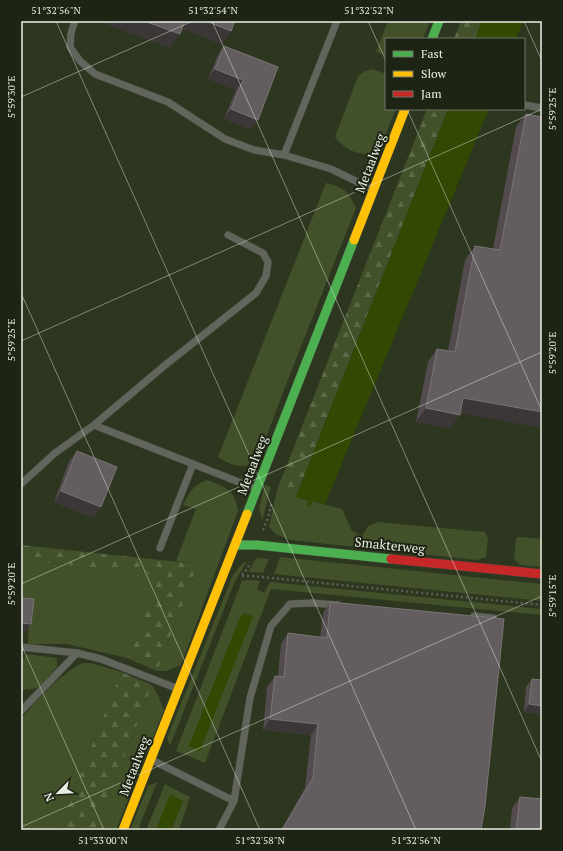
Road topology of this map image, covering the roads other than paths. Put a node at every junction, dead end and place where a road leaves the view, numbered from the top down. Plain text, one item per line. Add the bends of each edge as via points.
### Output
1 (75, 21) edge
2 (337, 21) edge
3 (439, 21) edge
4 (432, 38) edge
5 (525, 105) edge
6 (542, 108) edge
7 (405, 110) edge
8 (284, 155) junction
9 (374, 190) junction
10 (228, 235) dead end
11 (94, 425) junction
12 (193, 464) junction
13 (21, 484) edge
14 (256, 489) junction
15 (234, 545) junction
16 (160, 548) dead end
17 (542, 574) edge
18 (343, 606) edge
19 (470, 616) edge
20 (493, 618) edge
21 (21, 647) edge
22 (77, 653) junction
23 (178, 689) junction
24 (21, 711) edge
25 (150, 759) junction
26 (234, 801) junction
27 (123, 830) edge
28 (219, 830) edge

1 - 8 lane via 70,33 70,47 80,61 95,74 168,102 226,139 254,150
2 - 8 lane
3 - 4 street
5 - 6 lane
7 - 9 street, Metaalweg
8 - 9 lane via 330,170
9 - 14 street, Metaalweg
10 - 11 lane via 263,253 268,262 266,276 256,293
11 - 12 lane
11 - 13 lane via 55,453
12 - 14 lane
12 - 16 lane
14 - 15 street, Metaalweg
15 - 17 street, Smakterweg via 257,545
15 - 23 street, Metaalweg
18 - 26 lane via 290,604 271,626 250,698
19 - 20 lane
21 - 22 lane
22 - 23 lane via 101,659
22 - 24 lane
23 - 25 street, Metaalweg
25 - 26 lane
25 - 27 street, Metaalweg
26 - 28 lane

